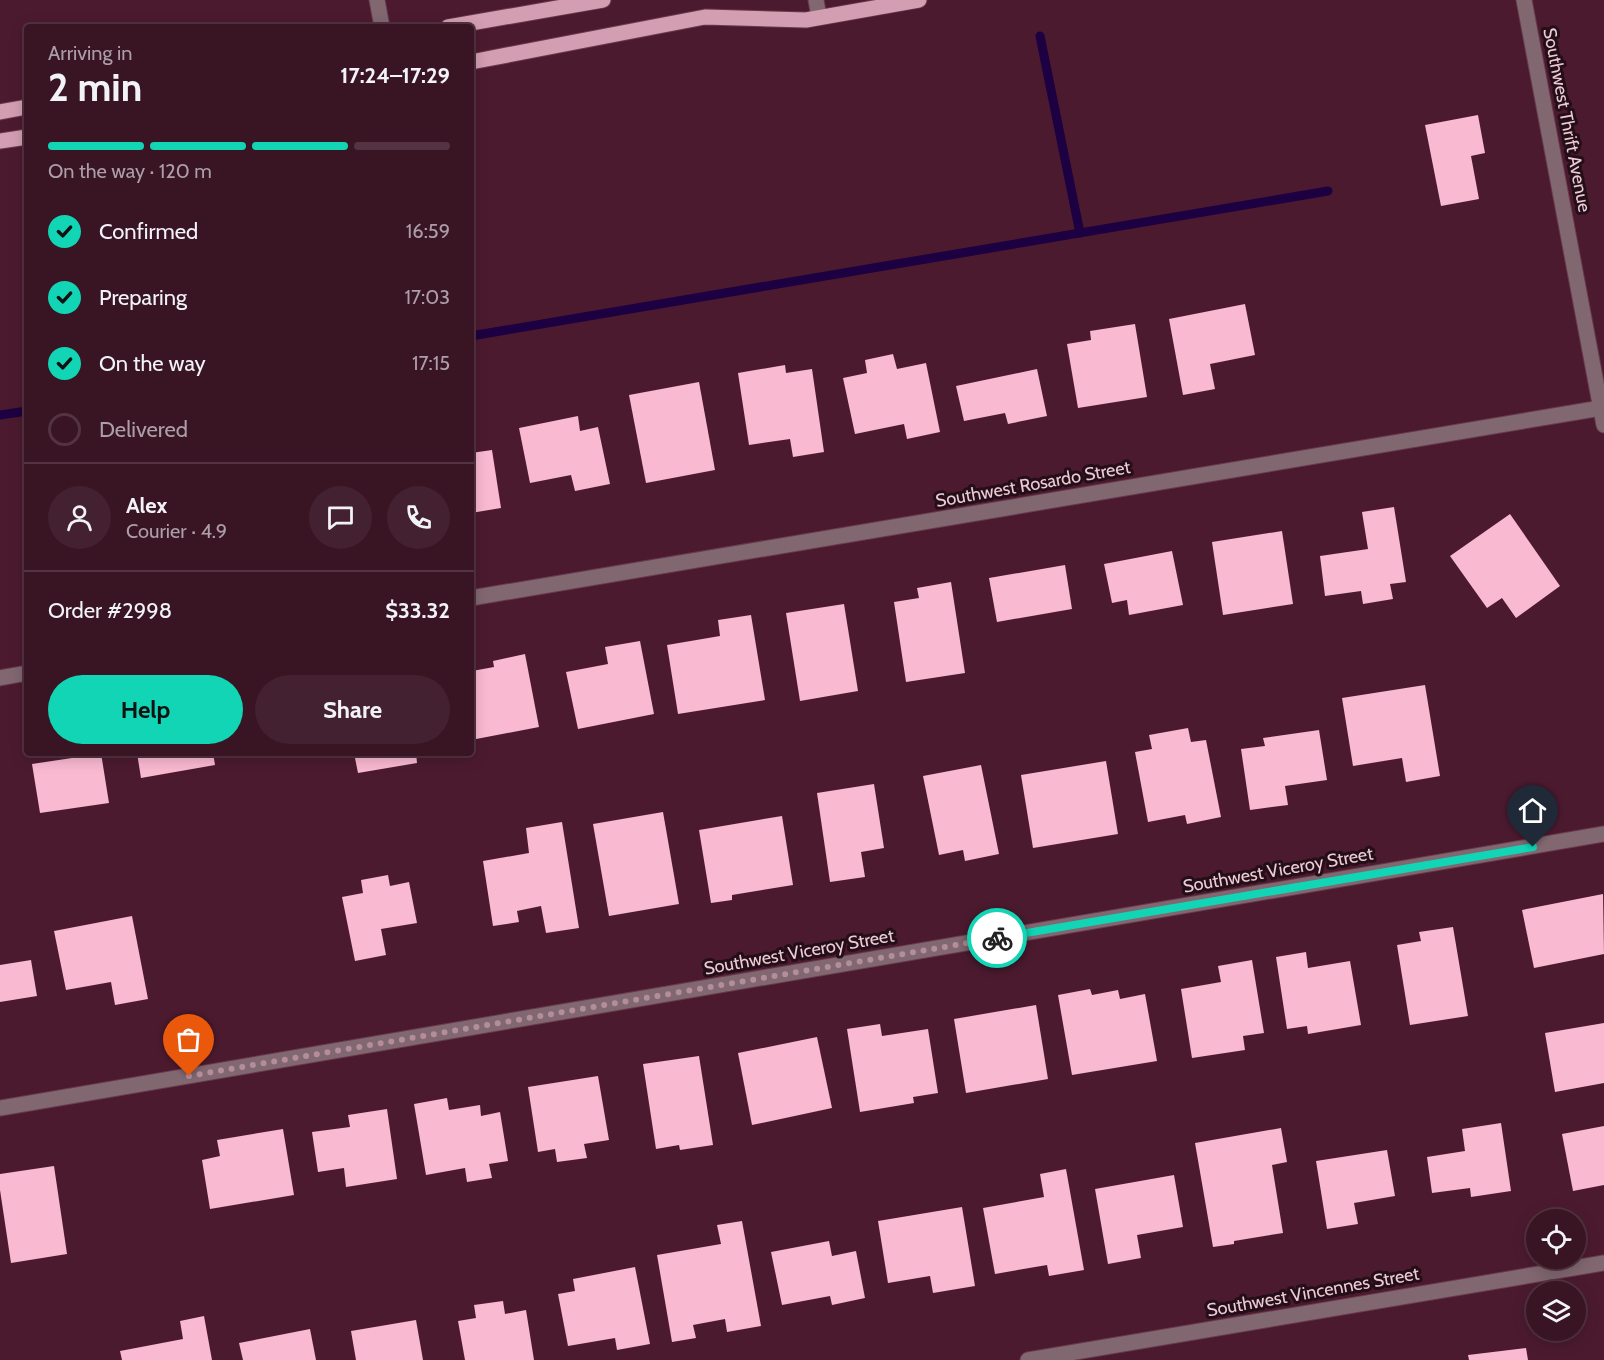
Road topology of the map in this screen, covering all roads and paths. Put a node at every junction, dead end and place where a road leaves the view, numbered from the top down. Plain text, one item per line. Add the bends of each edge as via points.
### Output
1 (377, 0) edge
2 (603, 0) edge
3 (816, 0) edge
4 (919, 0) edge
5 (1524, 0) edge
6 (819, 17) junction
7 (381, 24) edge
8 (465, 24) edge
9 (474, 61) edge
10 (24, 108) edge
11 (0, 112) edge
12 (24, 137) edge
13 (0, 141) edge
14 (1601, 408) junction
15 (1604, 425) edge
16 (474, 597) edge
17 (24, 674) edge
18 (0, 678) edge
19 (1604, 834) edge
20 (0, 1108) edge
21 (1604, 1263) edge
22 (1028, 1360) edge

1 - 7 street
2 - 8 main road
3 - 6 street
4 - 6 main road
5 - 14 street, Southwest Thrift Avenue
6 - 9 main road via 705,17
10 - 11 main road
12 - 13 main road
14 - 15 street, Southwest Thrift Avenue
14 - 16 street, Southwest Rosardo Street
17 - 18 street
19 - 20 street, Southwest Viceroy Street
21 - 22 street, Southwest Vincennes Street

